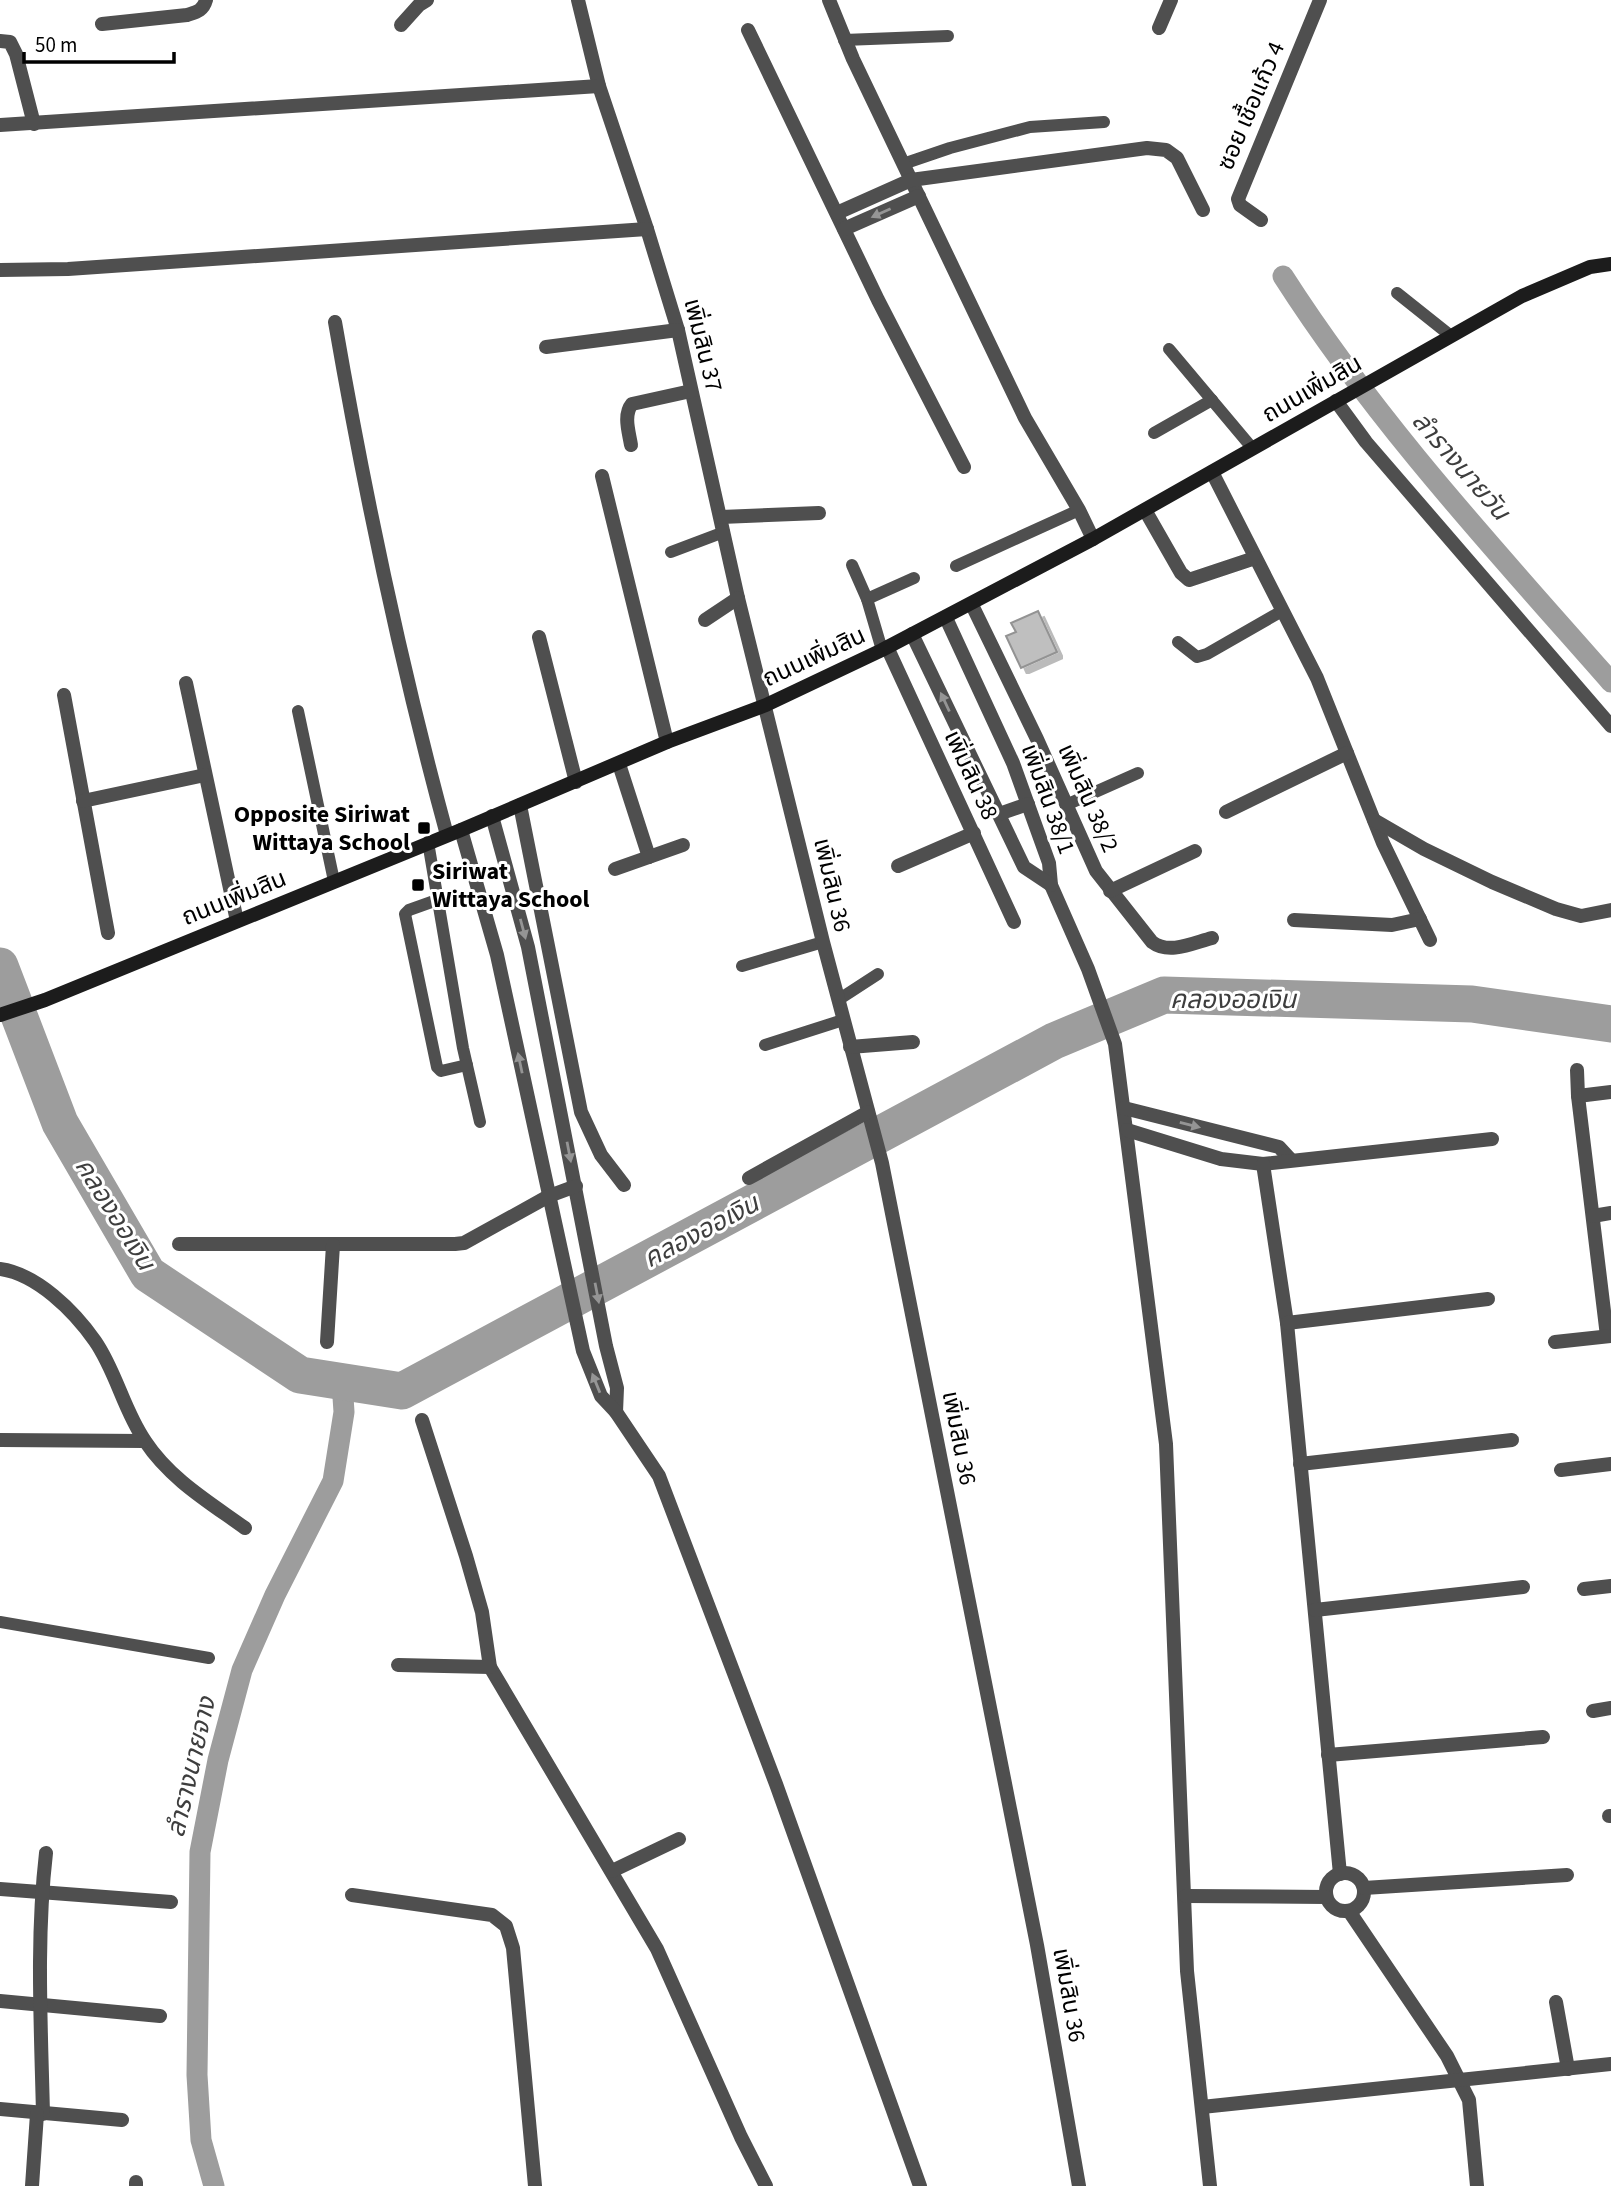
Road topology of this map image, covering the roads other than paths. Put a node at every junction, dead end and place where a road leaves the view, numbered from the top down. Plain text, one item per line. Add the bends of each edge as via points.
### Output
1 (206, 0) edge
2 (427, 0) edge
3 (578, 0) edge
4 (829, 0) edge
5 (1171, 0) edge
6 (1320, 0) edge
7 (102, 24) dead end
8 (401, 25) dead end
9 (1159, 28) dead end
10 (748, 30) dead end
11 (948, 36) dead end
12 (844, 40) junction
13 (0, 41) edge
14 (599, 86) junction
15 (1104, 121) dead end
16 (34, 124) junction
17 (0, 125) edge
18 (903, 164) junction
19 (911, 180) junction
20 (919, 196) junction
21 (1203, 210) dead end
22 (837, 213) junction
23 (1261, 220) dead end
24 (647, 229) junction
25 (844, 229) junction
26 (1611, 264) edge
27 (0, 270) edge
28 (1397, 292) dead end
29 (335, 322) dead end
30 (678, 330) junction
31 (1451, 336) junction
32 (546, 347) dead end
33 (1169, 349) dead end
34 (691, 391) junction
35 (1212, 400) junction
36 (1336, 401) junction
37 (1154, 433) dead end
38 (631, 445) dead end
39 (1253, 449) junction
40 (964, 467) dead end
41 (1212, 472) junction
42 (602, 477) dead end
43 (1079, 510) junction
44 (1145, 510) junction
45 (819, 513) dead end
46 (720, 517) junction
47 (724, 532) junction
48 (1093, 539) junction
49 (671, 552) dead end
50 (1255, 558) junction
51 (852, 565) dead end
52 (956, 566) dead end
53 (914, 578) dead end
54 (738, 598) junction
55 (867, 599) junction
56 (972, 605) junction
57 (1282, 611) junction
58 (946, 618) junction
59 (705, 621) dead end
60 (912, 634) junction
61 (538, 637) dead end
62 (1178, 642) dead end
63 (884, 649) junction
64 (186, 683) dead end
65 (64, 695) dead end
66 (766, 705) junction
67 (298, 711) dead end
68 (1611, 726) edge
69 (667, 742) junction
70 (1347, 753) junction
71 (620, 764) junction
72 (1138, 773) dead end
73 (205, 775) junction
74 (576, 782) junction
75 (83, 801) junction
76 (1028, 804) junction
77 (520, 805) junction
78 (1066, 805) junction
79 (1226, 812) dead end
80 (999, 814) junction
81 (492, 816) junction
82 (1374, 820) junction
83 (454, 833) junction
84 (974, 833) junction
85 (428, 842) junction
86 (683, 845) dead end
87 (1195, 851) dead end
88 (649, 857) junction
89 (898, 866) dead end
90 (615, 869) dead end
91 (334, 881) junction
92 (1051, 885) junction
93 (1110, 891) junction
94 (437, 900) junction
95 (1611, 910) edge
96 (1420, 919) junction
97 (1294, 920) dead end
98 (237, 921) junction
99 (1014, 922) dead end
100 (108, 933) dead end
101 (1212, 938) dead end
102 (1430, 940) dead end
103 (822, 943) junction
104 (742, 966) dead end
105 (878, 974) dead end
106 (838, 1000) junction
107 (0, 1015) edge
108 (843, 1020) junction
109 (913, 1042) dead end
110 (765, 1045) dead end
111 (850, 1047) junction
112 (467, 1065) junction
113 (1577, 1070) dead end
114 (1611, 1093) edge
115 (1578, 1096) junction
116 (1124, 1108) junction
117 (869, 1115) junction
118 (480, 1122) dead end
119 (1127, 1130) junction
120 (1492, 1139) dead end
121 (1291, 1160) junction
122 (1263, 1164) junction
123 (749, 1178) dead end
124 (624, 1185) dead end
125 (576, 1186) junction
126 (549, 1196) junction
127 (1611, 1213) edge
128 (1593, 1216) junction
129 (178, 1244) dead end
130 (333, 1245) junction
131 (0, 1269) edge
132 (1488, 1299) dead end
133 (1287, 1323) junction
134 (1609, 1336) edge
135 (327, 1342) dead end
136 (1555, 1342) dead end
137 (616, 1412) junction
138 (422, 1420) dead end
139 (0, 1440) edge
140 (1512, 1440) dead end
141 (144, 1441) junction
142 (1300, 1464) junction
143 (1611, 1464) edge
144 (1562, 1470) dead end
145 (245, 1528) dead end
146 (1611, 1586) edge
147 (1523, 1587) dead end
148 (1584, 1589) dead end
149 (1315, 1610) junction
150 (0, 1622) edge
151 (209, 1658) dead end
152 (398, 1665) dead end
153 (490, 1667) junction
154 (1611, 1708) edge
155 (1593, 1711) dead end
156 (1543, 1737) dead end
157 (1328, 1755) junction
158 (679, 1839) dead end
159 (46, 1853) dead end
160 (612, 1871) junction
161 (1340, 1874) junction
162 (1567, 1875) dead end
163 (1364, 1888) junction
164 (0, 1889) edge
165 (41, 1893) junction
166 (352, 1895) dead end
167 (1185, 1896) junction
168 (1326, 1897) junction
169 (171, 1902) dead end
170 (1349, 1911) junction
171 (0, 2001) edge
172 (1556, 2002) dead end
173 (40, 2005) junction
174 (160, 2016) dead end
175 (1611, 2064) edge
176 (1568, 2069) junction
177 (1458, 2079) junction
178 (1202, 2107) junction
179 (0, 2109) edge
180 (40, 2114) junction
181 (122, 2120) dead end
182 (32, 2186) edge
183 (535, 2186) edge
184 (766, 2186) edge
185 (920, 2186) edge
186 (1079, 2186) edge
187 (1210, 2186) edge
188 (1477, 2186) edge

1 - 7 street via 199,11 187,15
2 - 8 street
3 - 14 street, เพิ่มสิน 37
4 - 12 street
5 - 9 street
6 - 23 street, ซอย เชื้อแก้ว 4 via 1237,199
10 - 22 street
11 - 12 lane
12 - 18 street
13 - 16 street via 10,42 16,54
14 - 16 street
14 - 24 street, เพิ่มสิน 37
15 - 18 lane via 1030,127
16 - 17 street
18 - 19 street
19 - 20 street
19 - 21 street via 1133,150 1166,150 1177,158
19 - 22 street
20 -> 25 street
20 - 43 street via 1025,418
22 - 25 street
24 - 27 street
24 - 30 street, เพิ่มสิน 37
25 - 40 street
26 - 31 street, ถนนเพิ่มสิน via 1590,267 1522,296
28 - 31 lane
29 - 83 street via 360,469 410,696
30 - 32 street
30 - 34 street, เพิ่มสิน 37
31 - 36 street, ถนนเพิ่มสิน
33 - 35 lane
34 - 38 street via 632,404 627,416
34 - 46 street, เพิ่มสิน 37
35 - 37 lane
35 - 39 lane
36 - 39 street, ถนนเพิ่มสิน
36 - 68 street via 1366,442
39 - 41 street, ถนนเพิ่มสิน
41 - 44 street, ถนนเพิ่มสิน
41 - 50 street
42 - 69 street
43 - 48 street
43 - 52 lane
44 - 48 street, ถนนเพิ่มสิน
44 - 50 street via 1189,580
45 - 46 street
46 - 47 street, เพิ่มสิน 37
47 - 49 lane
47 - 54 street, เพิ่มสิน 37
48 - 56 street, ถนนเพิ่มสิน
50 - 57 street
51 - 55 lane
53 - 55 lane
54 - 59 street
54 - 66 street, เพิ่มสิน 37
55 - 63 lane
56 - 58 street, ถนนเพิ่มสิน
56 - 78 street, เพิ่มสิน 38/2
57 - 62 lane via 1197,657
57 - 70 street via 1317,678
58 - 60 street, ถนนเพิ่มสิน
58 - 76 street, เพิ่มสิน 38/1
60 - 63 street, ถนนเพิ่มสิน
80 -> 60 street, เพิ่มสิน 38/1
61 - 74 street
63 - 66 street, ถนนเพิ่มสิน
63 - 84 street, เพิ่มสิน 38
64 - 73 street
65 - 75 street
66 - 69 street, ถนนเพิ่มสิน
66 - 103 street, เพิ่มสิน 36
67 - 91 lane
69 - 71 street, ถนนเพิ่มสิน
70 - 79 street
70 - 82 street
71 - 74 street, ถนนเพิ่มสิน
71 - 88 street
72 - 78 lane
73 - 75 street
73 - 98 street
74 - 77 street, ถนนเพิ่มสิน
75 - 100 street
76 - 80 street
76 - 92 street, เพิ่มสิน 38/1 via 1049,863
77 - 81 street, ถนนเพิ่มสิน
77 - 124 street via 581,1112 601,1155
78 - 93 street, เพิ่มสิน 38/2
80 - 92 street, เพิ่มสิน 38/1 via 1024,867
81 - 83 street, ถนนเพิ่มสิน
81 -> 125 street via 528,947
82 - 95 street via 1424,849 1556,909 1581,916
82 - 96 street
83 - 85 street, ถนนเพิ่มสิน
126 -> 83 street via 497,955
84 - 89 street
84 - 99 street, เพิ่มสิน 38
85 - 91 street, ถนนเพิ่มสิน
85 - 94 lane
86 - 88 street
87 - 93 street
88 - 90 street
91 - 98 street, ถนนเพิ่มสิน
92 - 116 street via 1115,1044
93 - 101 street, เพิ่มสิน 38/2 via 1160,948
94 - 112 lane
94 - 112 lane via 405,914 437,1067
96 - 97 street via 1392,925
96 - 102 street
98 - 107 street, ถนนเพิ่มสิน
103 - 104 lane
103 - 106 street, เพิ่มสิน 36
105 - 106 lane
106 - 108 street, เพิ่มสิน 36
108 - 110 lane
108 - 111 street, เพิ่มสิน 36
109 - 111 street
111 - 117 street, เพิ่มสิน 36
112 - 118 lane
113 - 115 street
114 - 115 street
115 - 128 street
116 - 119 street
116 -> 121 street via 1279,1147
117 - 123 street
117 - 186 street, เพิ่มสิน 36 via 1037,1945
119 - 122 street via 1221,1159
119 - 167 street via 1166,1444
120 - 121 street
121 - 122 street
122 - 133 street
125 - 126 street
125 -> 137 street via 617,1388
126 - 130 street via 464,1243
137 -> 126 street via 601,1395 583,1351
127 - 128 street
128 - 134 street
129 - 130 street
130 - 135 street
131 - 141 street via 34,1281 55,1296 95,1341
132 - 133 street
133 - 142 street
134 - 136 street
137 - 185 street via 659,1476 776,1784
138 - 153 street via 470,1567
139 - 141 street
140 - 142 street
141 - 145 street via 180,1481
142 - 149 street
143 - 144 street
146 - 148 street
147 - 149 street
149 - 157 street
150 - 151 lane
152 - 153 street
153 - 160 street
154 - 155 street
156 - 157 street
157 - 161 street
158 - 160 street
159 - 165 street
160 - 184 street via 657,1949
161 - 163 street via 1355,1876
161 - 168 street via 1328,1882
162 - 163 street
163 - 170 street via 1361,1902
164 - 165 street
165 - 169 street
165 - 173 street
166 - 183 street via 492,1915 506,1926 513,1948
167 - 168 street
167 - 178 street via 1187,1971
168 - 170 street via 1335,1909
170 - 177 street
171 - 173 street
172 - 176 street
173 - 174 street
173 - 180 street
175 - 176 street
176 - 177 street
177 - 178 street
177 - 188 street via 1469,2100
178 - 187 street
179 - 180 street
180 - 181 street
180 - 182 street

